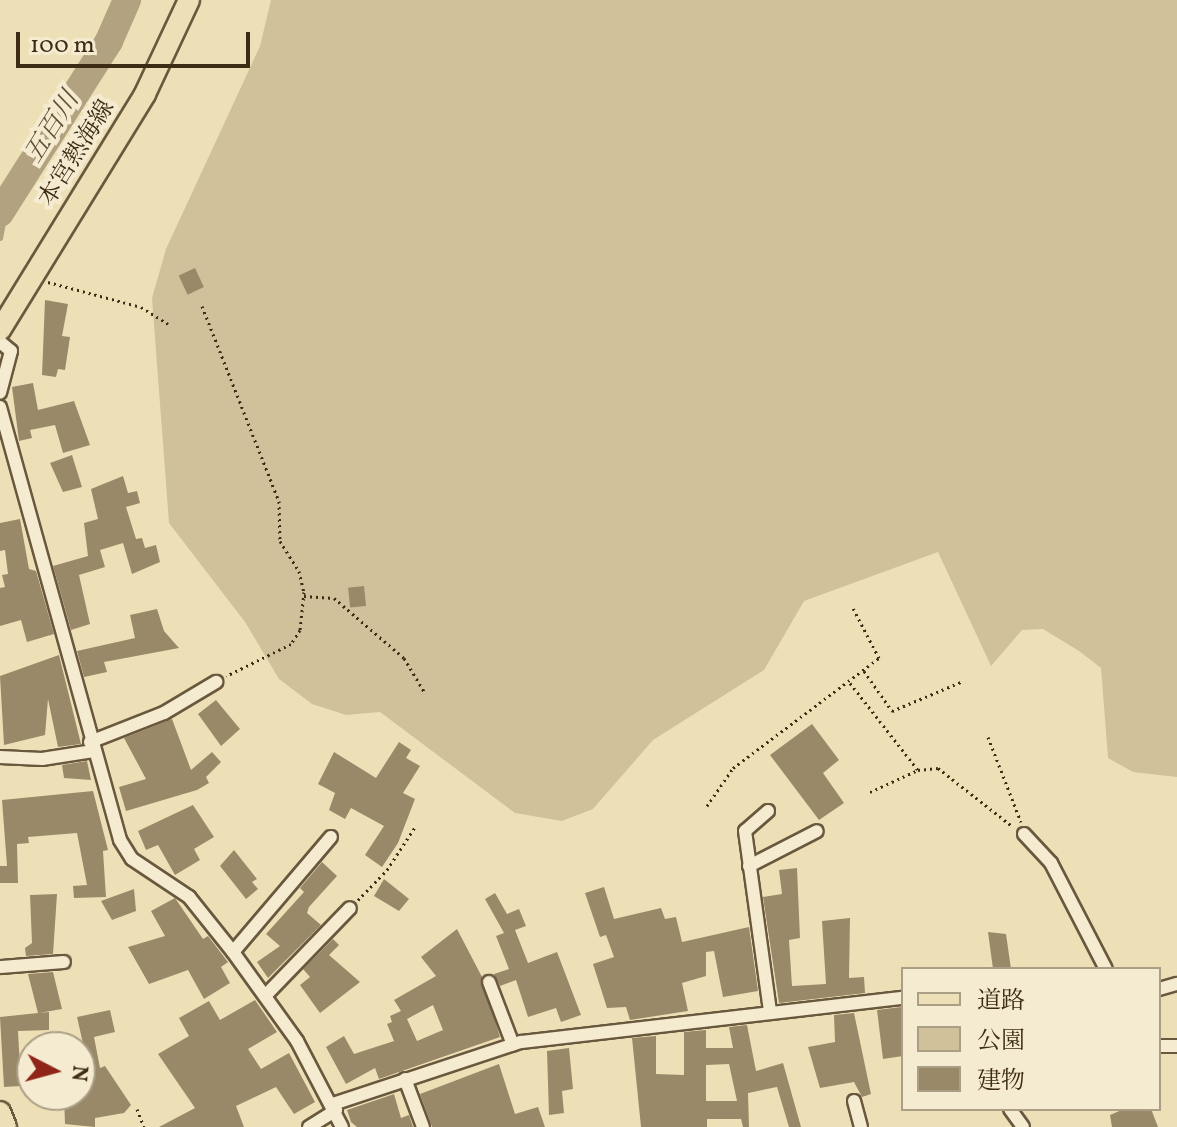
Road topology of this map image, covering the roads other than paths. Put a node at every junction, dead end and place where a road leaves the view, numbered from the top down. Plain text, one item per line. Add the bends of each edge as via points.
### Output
1 (189, 0) edge
2 (0, 330) edge
3 (0, 342) edge
4 (0, 393) edge
5 (0, 407) edge
6 (216, 682) road end
7 (91, 746) junction
8 (0, 757) edge
9 (768, 811) dead end
10 (817, 831) dead end
11 (1024, 834) road end
12 (331, 837) dead end
13 (749, 866) junction
14 (350, 908) road end
15 (233, 952) junction
16 (64, 962) dead end
17 (0, 967) edge
18 (1105, 967) edge
19 (489, 982) dead end
20 (265, 996) junction
21 (901, 998) edge
22 (770, 1011) junction
23 (513, 1045) junction
24 (405, 1079) junction
25 (854, 1101) dead end
26 (335, 1107) junction
27 (0, 1112) edge
28 (6, 1127) edge
29 (309, 1127) edge
30 (342, 1127) edge
31 (423, 1127) edge
32 (861, 1127) edge

1 - 2 main road, 本宮熱海線 via 145,94
3 - 4 street via 11,351
5 - 7 street
6 - 7 street
7 - 8 street via 42,759
7 - 15 street via 127,852 189,897
9 - 13 street via 745,831
10 - 13 street
11 - 18 street via 1051,863
12 - 15 street
13 - 22 street
14 - 20 street
15 - 20 street
16 - 17 street
19 - 23 street
20 - 26 street
21 - 22 street
22 - 23 street via 587,1031
23 - 24 street
24 - 26 street
24 - 31 street
25 - 32 street
26 - 29 street
26 - 30 street
27 - 28 main road

